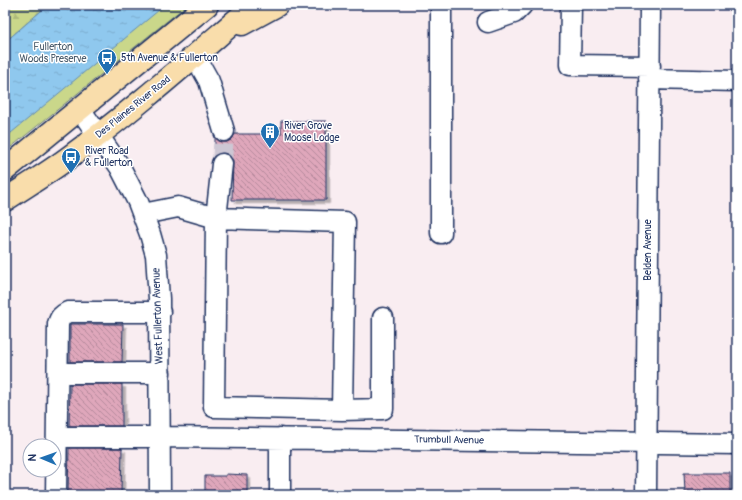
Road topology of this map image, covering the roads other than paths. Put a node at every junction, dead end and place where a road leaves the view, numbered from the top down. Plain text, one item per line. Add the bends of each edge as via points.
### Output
1 (206, 5) edge
2 (254, 5) edge
3 (277, 5) edge
4 (441, 5) edge
5 (522, 5) edge
6 (571, 5) edge
7 (650, 5) edge
8 (488, 22) dead end
9 (218, 36) junction
10 (195, 56) junction
11 (650, 73) junction
12 (737, 81) edge
13 (80, 108) junction
14 (224, 131) tunnel mouth
15 (98, 136) junction
16 (222, 164) tunnel mouth
17 (5, 170) edge
18 (5, 200) edge
19 (143, 214) junction
20 (216, 218) junction
21 (441, 233) dead end
22 (160, 312) junction
23 (383, 318) dead end
24 (58, 372) junction
25 (160, 373) junction
26 (342, 410) junction
27 (57, 437) junction
28 (160, 437) junction
29 (280, 438) junction
30 (647, 442) junction
31 (737, 444) edge
32 (56, 495) edge
33 (160, 495) edge
34 (280, 495) edge
35 (646, 495) edge

1 - 13 main road
2 - 9 main road, Des Plaines River Road
3 - 9 main road
4 - 21 street
5 - 8 street via 514,13
6 - 11 street via 570,65
7 - 11 street, Belden Avenue
9 - 10 main road, Des Plaines River Road
10 - 14 street via 209,81
10 - 15 main road, Des Plaines River Road
11 - 12 street
11 - 30 street, Belden Avenue
13 - 15 street, West Fullerton Avenue
13 - 17 main road
15 - 18 main road, Des Plaines River Road
15 - 19 street, West Fullerton Avenue via 120,167
16 - 20 street
19 - 20 street via 178,207
19 - 22 street, West Fullerton Avenue via 156,255
20 - 26 street via 214,407
20 - 26 street via 345,222
22 - 24 street via 63,314 58,324
22 - 25 street, West Fullerton Avenue
23 - 26 street via 382,409
24 - 25 street
24 - 27 street
25 - 28 street, West Fullerton Avenue
27 - 28 street, Trumbull Avenue
27 - 32 street
28 - 29 street, Trumbull Avenue
28 - 33 street, West Fullerton Avenue
29 - 30 street, Trumbull Avenue
29 - 34 street
30 - 31 street, Trumbull Avenue
30 - 35 street, Belden Avenue

